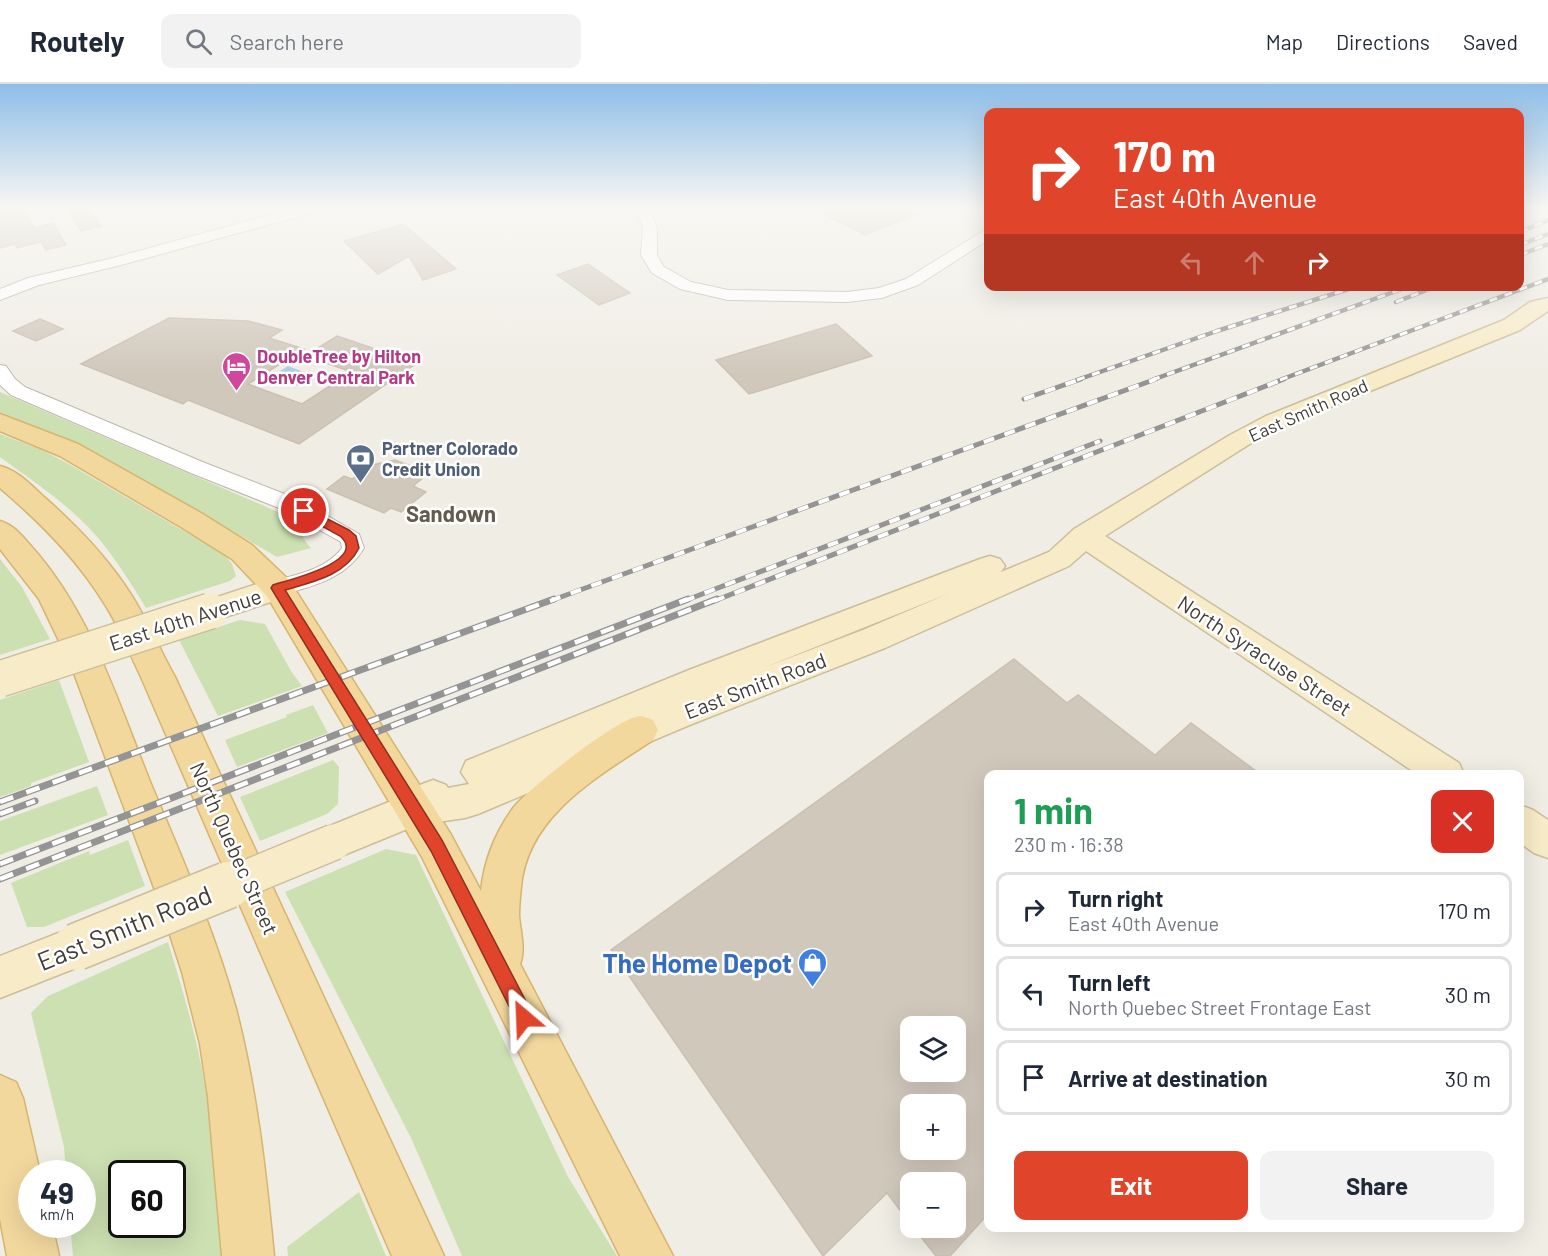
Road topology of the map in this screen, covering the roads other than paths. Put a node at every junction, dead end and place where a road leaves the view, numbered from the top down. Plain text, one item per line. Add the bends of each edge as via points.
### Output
1 (109, 264) edge
2 (653, 264) edge
3 (942, 264) edge
4 (0, 279) edge
5 (18, 286) junction
6 (0, 295) edge
7 (1548, 304) edge
8 (1548, 320) edge
9 (1512, 325) junction
10 (0, 370) edge
11 (0, 422) edge
12 (0, 474) edge
13 (0, 531) edge
14 (1084, 536) junction
15 (278, 588) junction
16 (0, 679) edge
17 (641, 730) junction
18 (1440, 770) edge
19 (414, 809) junction
20 (1524, 825) edge
21 (1548, 841) edge
22 (0, 977) edge
23 (505, 978) junction
24 (0, 1098) edge
25 (33, 1256) edge
26 (248, 1256) edge
27 (418, 1256) edge
28 (647, 1256) edge

1 - 5 street
2 - 3 street via 662,274 686,286 715,294 847,297 893,290
4 - 5 street
5 - 6 street
7 - 9 street, East Smith Road
8 - 9 street, East Smith Road
9 - 14 street, East Smith Road via 1275,421
10 - 15 street, East 40th Avenue via 18,391 292,505 351,539 353,548 343,562 314,577
11 - 15 main road via 69,450 182,514 242,552
12 - 27 main road, North Quebec Street via 73,540 126,613
13 - 26 main road via 36,572 64,615 196,949 231,1092
14 - 17 street, East Smith Road via 1059,559 962,602
14 - 18 street, North Syracuse Street
14 - 19 street, East Smith Road via 1046,543 702,679 456,782
15 - 16 street, East 40th Avenue, bridge
15 - 19 main road
17 - 19 street, East Smith Road via 465,802
17 - 23 main road via 555,789 538,804 515,838 505,863 497,907
19 - 22 street, East Smith Road, bridge
19 - 23 main road
20 - 21 street
23 - 28 main road
24 - 25 main road

